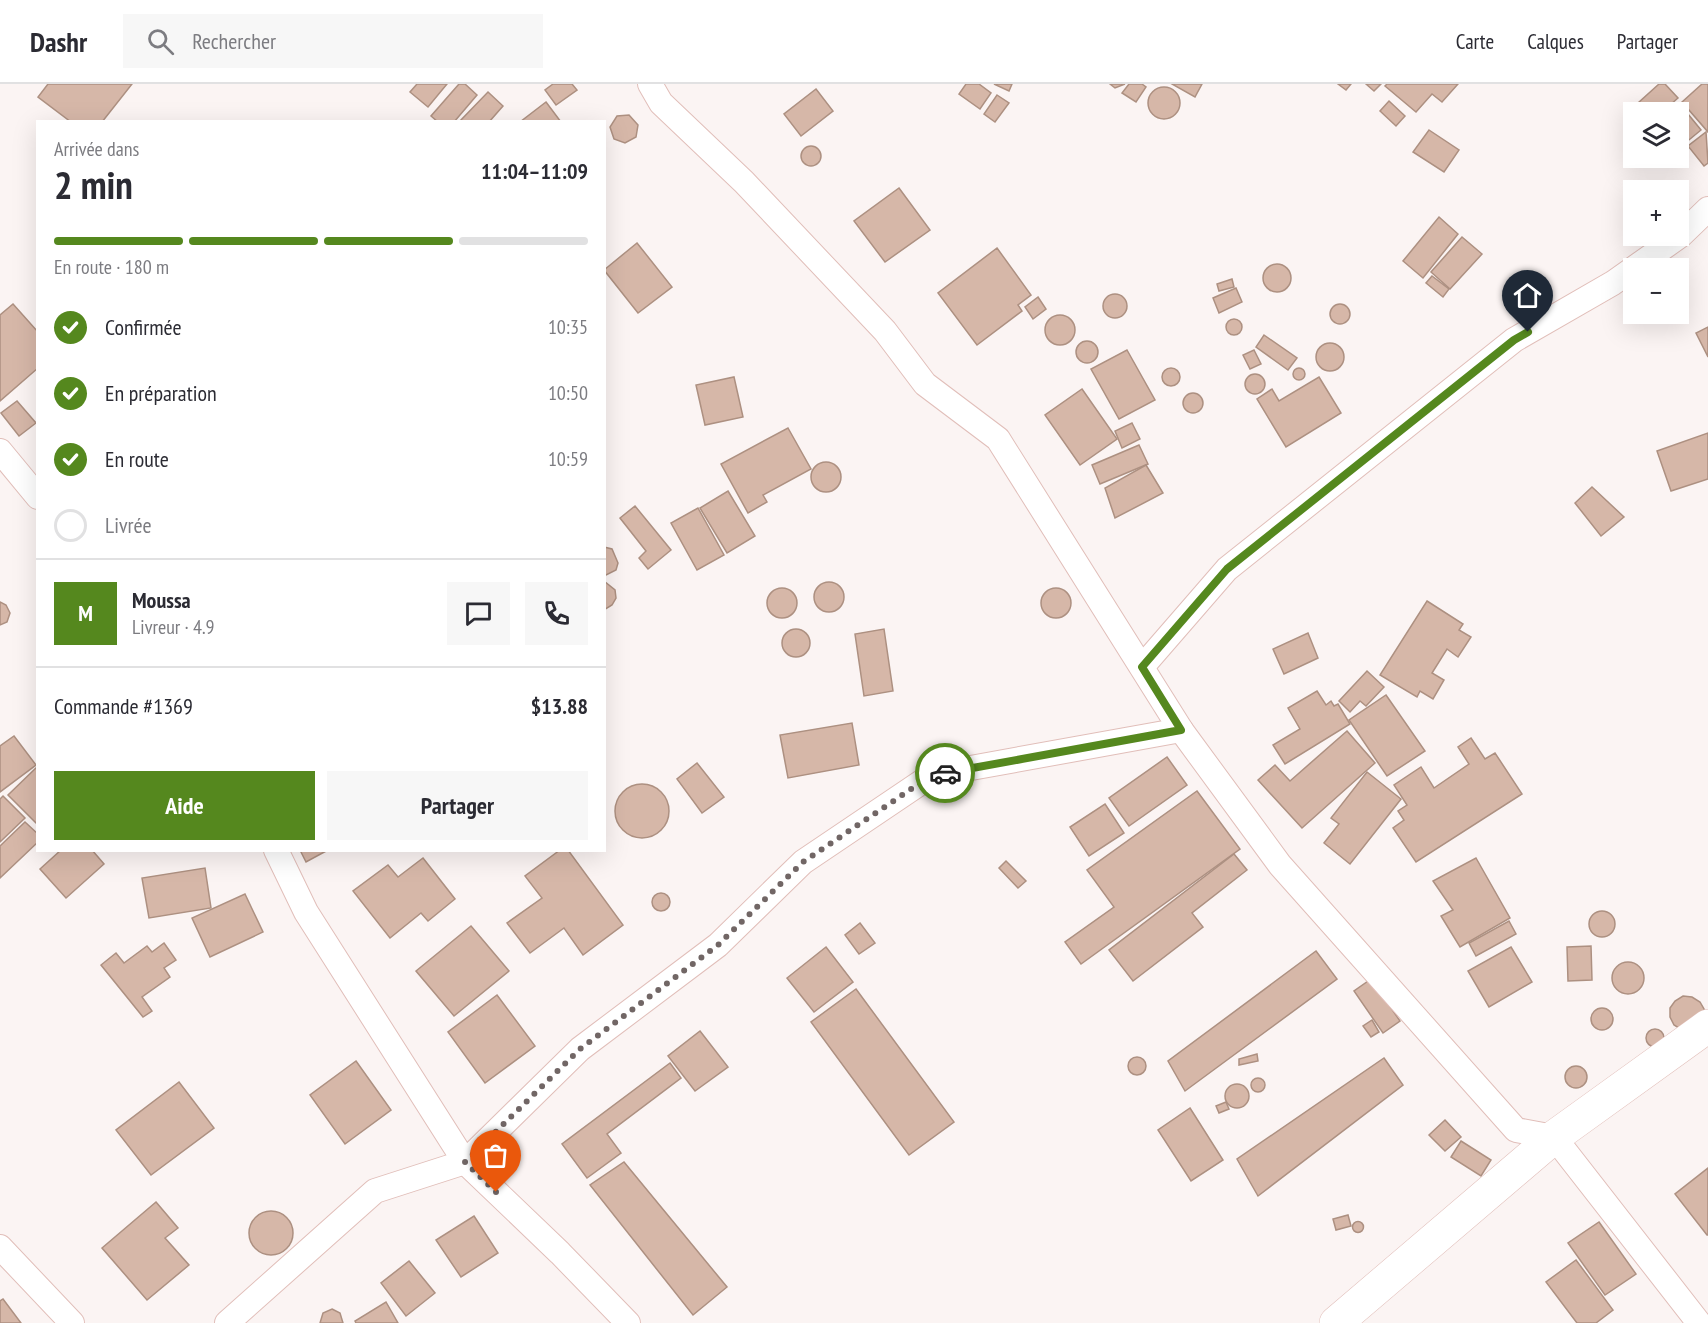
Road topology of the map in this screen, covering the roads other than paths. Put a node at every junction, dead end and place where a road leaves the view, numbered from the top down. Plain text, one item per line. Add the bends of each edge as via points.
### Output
1 (650, 84) edge
2 (1708, 209) edge
3 (0, 451) edge
4 (36, 495) edge
5 (1142, 667) junction
6 (1181, 730) junction
7 (277, 852) edge
8 (1708, 1026) edge
9 (1554, 1137) junction
10 (465, 1162) junction
11 (0, 1247) edge
12 (72, 1323) edge
13 (227, 1323) edge
14 (628, 1323) edge
15 (1336, 1323) edge
16 (1699, 1323) edge

1 - 5 street via 661,104 744,182 885,331 925,384 998,439
2 - 5 street via 1681,235 1613,283 1514,340 1227,569
3 - 4 street
5 - 6 street
6 - 9 street via 1280,865 1508,1122 1516,1130
6 - 10 street via 932,775 803,862 718,945 580,1049
7 - 10 street via 306,912
8 - 9 main road
9 - 15 main road
9 - 16 street
10 - 13 street via 375,1191
10 - 14 street
11 - 12 street

